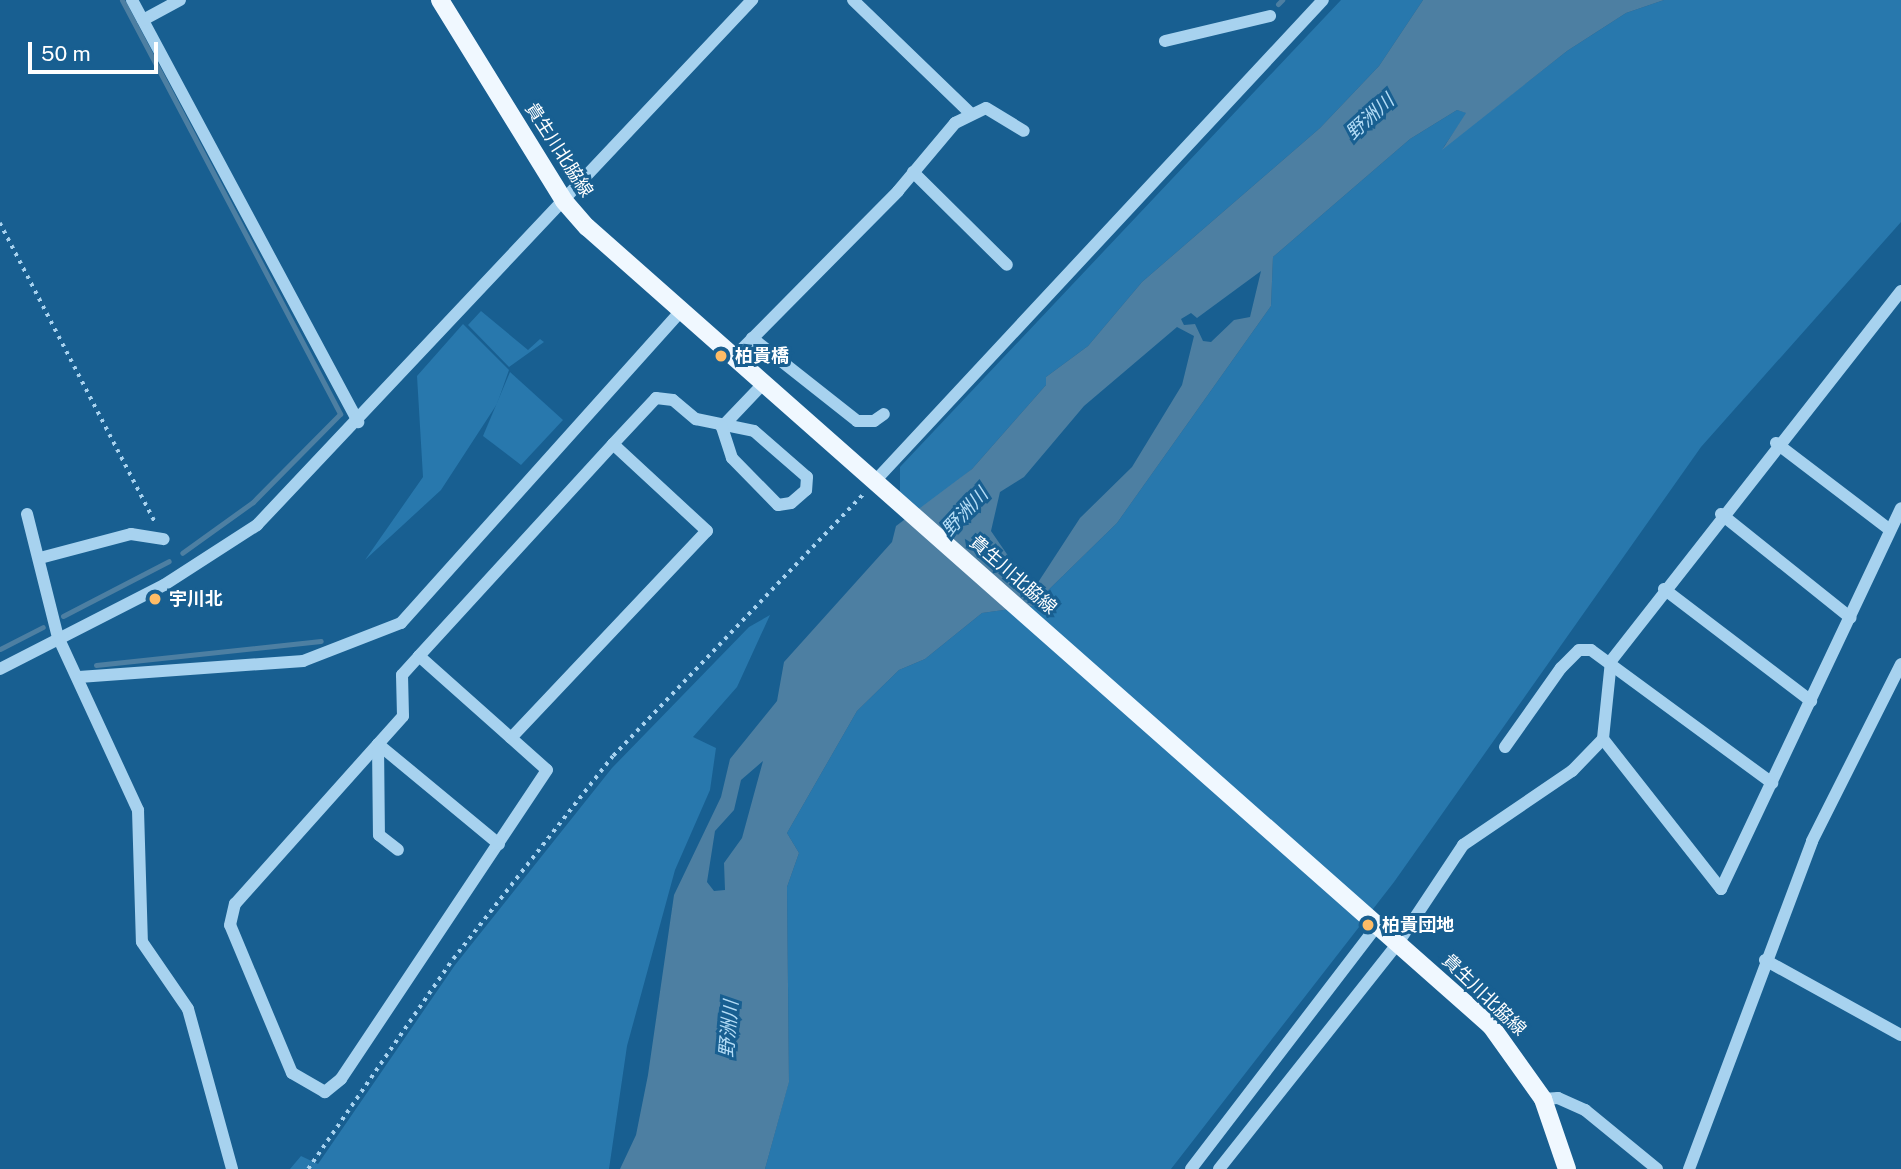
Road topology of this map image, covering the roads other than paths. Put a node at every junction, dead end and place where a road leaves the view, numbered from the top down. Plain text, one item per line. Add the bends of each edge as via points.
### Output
1 (132, 0) edge
2 (180, 0) edge
3 (440, 0) edge
4 (752, 0) edge
5 (853, 0) edge
6 (1323, 0) edge
7 (1270, 16) dead end
8 (142, 20) junction
9 (1165, 41) dead end
10 (971, 114) junction
11 (1024, 131) dead end
12 (913, 172) junction
13 (564, 201) junction
14 (1007, 265) dead end
15 (1901, 291) edge
16 (680, 312) junction
17 (752, 338) junction
18 (733, 358) junction
19 (763, 384) junction
20 (884, 414) dead end
21 (358, 422) junction
22 (722, 427) junction
23 (1776, 443) junction
24 (613, 444) junction
25 (875, 481) junction
26 (1901, 509) edge
27 (27, 514) dead end
28 (1721, 514) junction
29 (1890, 530) junction
30 (164, 539) road end
31 (40, 558) junction
32 (1664, 589) junction
33 (1851, 618) junction
34 (58, 637) junction
35 (419, 656) junction
36 (1611, 662) junction
37 (1901, 664) edge
38 (0, 669) edge
39 (79, 677) junction
40 (1811, 701) junction
41 (511, 738) junction
42 (1604, 739) junction
43 (378, 744) junction
44 (1505, 747) dead end
45 (1772, 783) junction
46 (499, 844) junction
47 (398, 850) dead end
48 (1378, 924) junction
49 (1398, 943) junction
50 (1765, 960) junction
51 (1901, 1035) edge
52 (1543, 1099) junction
53 (232, 1169) edge
54 (1191, 1169) edge
55 (1219, 1169) edge
56 (1567, 1169) edge
57 (1657, 1169) edge
58 (1689, 1169) edge

1 - 8 street
2 - 8 street
3 - 13 main road, 貴生川北脇線
4 - 13 street
5 - 10 street
6 - 25 street
7 - 9 street
8 - 21 street
10 - 11 street via 986,108
10 - 12 street
12 - 14 street
12 - 17 street
13 - 16 main road, 貴生川北脇線
13 - 21 street
15 - 23 street
16 - 18 main road, 貴生川北脇線
16 - 39 street via 401,623 303,661
17 - 18 street
17 - 20 street via 857,421 874,421
18 - 19 main road, 貴生川北脇線
19 - 22 street
19 - 25 main road, 貴生川北脇線
21 - 34 street via 257,525 164,585
22 - 22 street via 732,458 778,505 791,503 806,489 807,477 754,431
22 - 24 street via 696,419 664,395
23 - 28 street
23 - 29 street
24 - 35 street
24 - 41 street via 707,531
25 - 48 main road, 貴生川北脇線
26 - 29 street
27 - 31 street
28 - 32 street
28 - 33 street
29 - 33 street
30 - 31 street via 131,534
31 - 34 street
32 - 36 street
32 - 40 street
33 - 40 street
34 - 38 street
34 - 39 street
35 - 41 street
35 - 43 street via 402,675 403,716
36 - 42 street
36 - 44 street via 1580,650
36 - 45 street
37 - 50 street via 1812,842
39 - 53 street via 138,810 142,942 188,1009
40 - 45 street
41 - 46 street via 547,770 505,824
42 - 45 street via 1721,888
42 - 49 street via 1572,771 1463,845
43 - 46 street
43 - 46 street via 231,913 235,939 292,1073 325,1091 332,1089
43 - 47 street via 379,835
48 - 49 main road, 貴生川北脇線
48 - 54 street
49 - 52 main road, 貴生川北脇線 via 1491,1026
49 - 55 street
50 - 51 street
50 - 58 street
52 - 56 main road, 貴生川北脇線
52 - 57 street via 1585,1110

